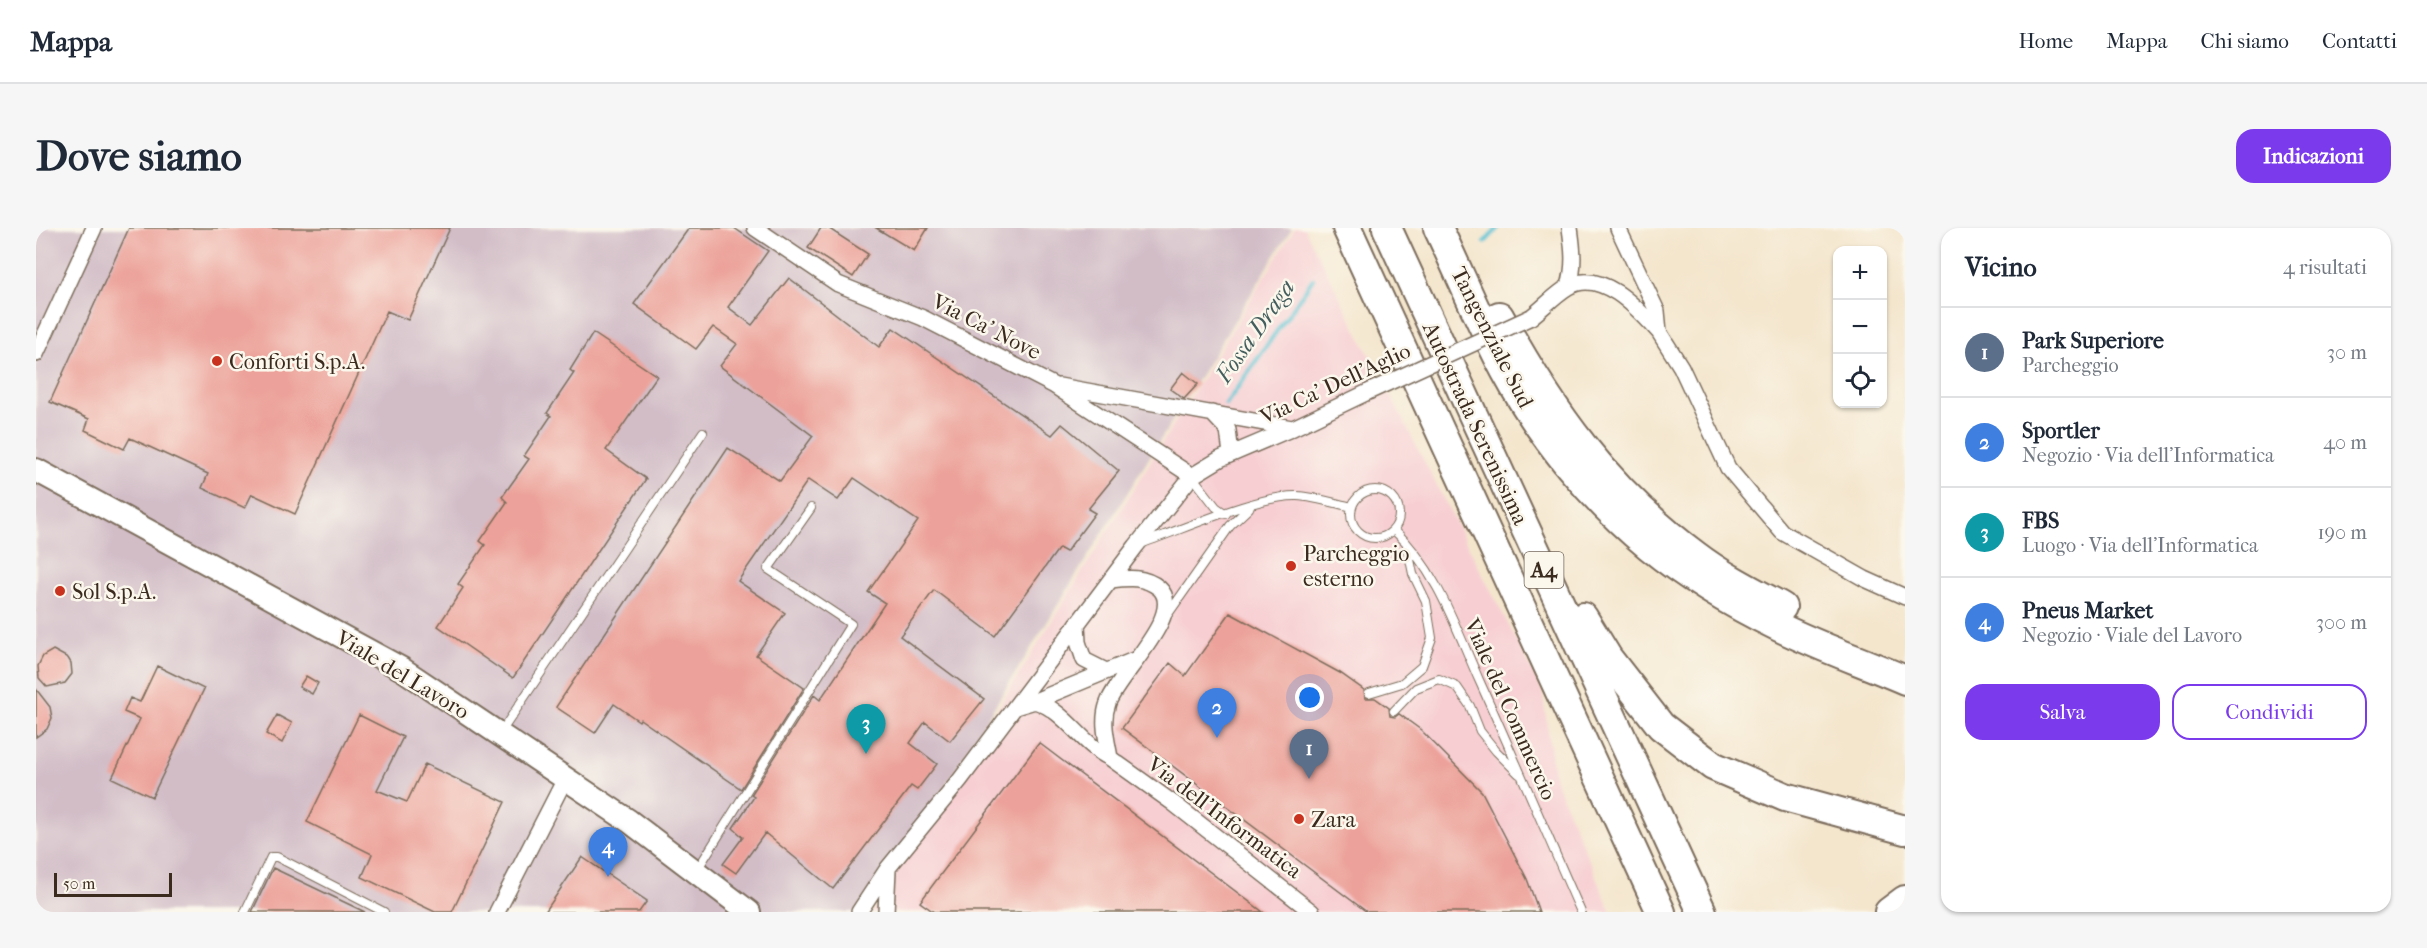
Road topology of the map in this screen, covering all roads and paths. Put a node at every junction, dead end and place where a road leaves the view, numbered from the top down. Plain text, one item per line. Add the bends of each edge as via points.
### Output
1 (94, 228) edge
2 (755, 228) edge
3 (1347, 228) edge
4 (1387, 228) edge
5 (1438, 228) edge
6 (1459, 228) edge
7 (1570, 228) edge
8 (1618, 228) edge
9 (1569, 286) junction
10 (1659, 332) junction
11 (36, 354) edge
12 (1053, 385) junction
13 (1212, 413) junction
14 (1293, 428) junction
15 (703, 432) dead end
16 (1231, 454) junction
17 (36, 471) edge
18 (1192, 476) junction
19 (1509, 493) junction
20 (1253, 505) junction
21 (1352, 507) junction
22 (811, 508) dead end
23 (1226, 514) junction
24 (1394, 530) junction
25 (1406, 541) junction
26 (1136, 546) junction
27 (1111, 580) junction
28 (1905, 597) edge
29 (1162, 623) junction
30 (1077, 624) junction
31 (1135, 659) junction
32 (1905, 659) edge
33 (1106, 671) junction
34 (1905, 680) edge
35 (1369, 693) dead end
36 (1035, 701) junction
37 (1015, 707) junction
38 (1394, 711) dead end
39 (501, 734) junction
40 (1110, 758) junction
41 (1523, 778) junction
42 (565, 779) junction
43 (1905, 830) edge
44 (888, 868) junction
45 (696, 871) junction
46 (1651, 899) edge
47 (1905, 900) edge
48 (245, 912) edge
49 (384, 912) edge
50 (497, 912) edge
51 (749, 912) edge
52 (859, 912) edge
53 (886, 912) edge
54 (1312, 912) edge
55 (1581, 912) edge
56 (1661, 912) edge
57 (1702, 912) edge
58 (1889, 912) edge

1 - 11 street
2 - 12 street, Via Ca' Nove via 838,284 923,318
3 - 46 highway, Autostrada Serenissima / A4
4 - 19 highway, Autostrada Serenissima / A4
5 - 34 highway, Tangenziale Sud via 1506,372 1527,407 1566,461 1619,517 1649,546 1726,599 1781,628
6 - 32 highway, Tangenziale Sud via 1526,367 1595,464 1644,514 1696,556 1756,593 1795,614
7 - 9 street via 1574,271
8 - 10 street via 1657,311
9 - 10 street via 1602,284 1619,293
9 - 14 street, Via Ca' Dell'Aglio, bridge via 1531,317
10 - 28 street via 1681,367 1728,468 1782,532
12 - 13 street
12 - 18 street, Via Ca' Nove
13 - 14 street
13 - 16 street via 1228,430
14 - 16 street, Via Ca' Dell'Aglio
15 - 39 lane
16 - 18 street, Via Ca' Dell'Aglio
17 - 39 street, Viale del Lavoro via 402,669
18 - 23 lane
18 - 26 street
19 - 43 highway, A4 via 1608,658 1661,726 1713,766 1785,797
19 - 57 highway, Autostrada Serenissima / A4
20 - 21 lane via 1295,496
20 - 23 lane
20 - 29 lane via 1230,526
21 - 24 lane via 1354,527 1368,538 1385,537
21 - 24 lane via 1366,492 1385,492 1399,509
22 - 45 lane via 768,568 851,624
23 - 26 lane
24 - 25 lane, Viale del Commercio
25 - 35 lane via 1413,574 1426,601 1432,638 1422,666 1402,683
25 - 41 lane, Viale del Commercio via 1432,575
26 - 27 street
27 - 29 street via 1150,581 1162,591 1167,607
27 - 30 street
29 - 31 street
30 - 33 street via 1084,660
30 - 37 street
31 - 33 street
31 - 40 street via 1107,705 1104,722
33 - 36 street
36 - 37 street
36 - 40 street, Via dell'Informatica via 1056,711 1098,753
37 - 44 street
38 - 41 lane via 1416,688 1439,679 1457,687 1480,731
39 - 42 street, Viale del Lavoro
40 - 54 street, Via dell'Informatica
41 - 55 lane, Viale del Commercio
42 - 45 street, Viale del Lavoro
42 - 50 street
44 - 52 street
44 - 53 street
45 - 51 street, Viale del Lavoro
46 - 56 highway, Autostrada Serenissima / A4
47 - 58 highway
48 - 49 lane via 271,857

